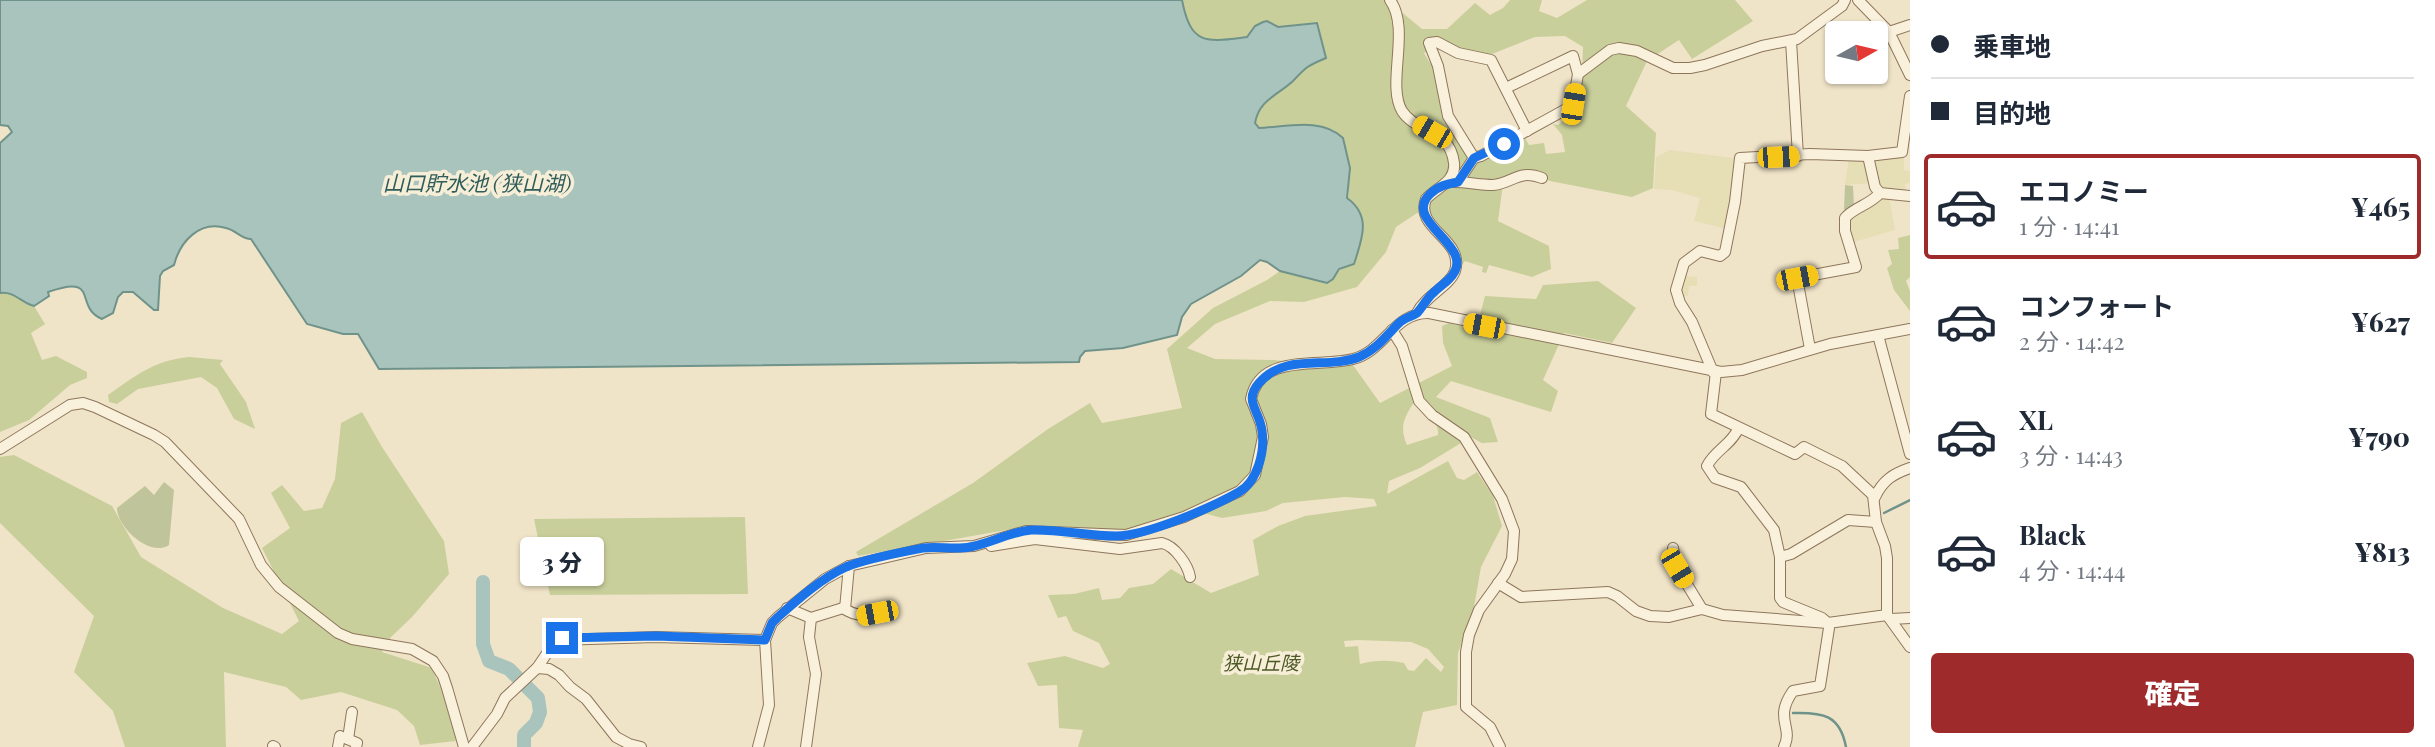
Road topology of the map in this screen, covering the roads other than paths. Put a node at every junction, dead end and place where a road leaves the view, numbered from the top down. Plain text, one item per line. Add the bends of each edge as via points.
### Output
1 (1390, 0) edge
2 (1846, 0) edge
3 (1858, 0) edge
4 (1910, 24) edge
5 (1889, 32) junction
6 (1791, 41) junction
7 (1578, 74) junction
8 (1910, 75) edge
9 (1506, 88) junction
10 (1910, 96) edge
11 (1527, 131) junction
12 (1798, 156) junction
13 (1868, 156) junction
14 (1474, 158) junction
15 (1542, 178) dead end
16 (1458, 182) junction
17 (1447, 184) junction
18 (1880, 193) junction
19 (1910, 196) edge
20 (1418, 313) junction
21 (1910, 329) edge
22 (1392, 330) junction
23 (1878, 335) junction
24 (1810, 349) junction
25 (1714, 372) junction
26 (1738, 429) junction
27 (1907, 432) edge
28 (0, 449) edge
29 (1910, 454) edge
30 (1910, 468) edge
31 (1875, 497) junction
32 (1876, 522) junction
33 (986, 542) junction
34 (1673, 548) dead end
35 (1780, 557) junction
36 (849, 566) junction
37 (1190, 577) dead end
38 (1498, 583) junction
39 (788, 608) junction
40 (845, 609) junction
41 (1702, 609) junction
42 (885, 612) dead end
43 (1889, 617) junction
44 (811, 618) junction
45 (1910, 618) edge
46 (1828, 624) junction
47 (765, 640) junction
48 (1910, 647) edge
49 (537, 668) junction
50 (352, 712) dead end
51 (348, 739) junction
52 (338, 747) edge
53 (356, 747) edge
54 (464, 747) edge
55 (472, 747) edge
56 (641, 747) edge
57 (758, 747) edge
58 (806, 747) edge
59 (1500, 747) edge
60 (1784, 747) edge

1 - 17 street via 1398,26 1398,102 1407,117 1439,136 1451,150 1454,167
2 - 6 street
3 - 5 street
4 - 5 street
5 - 8 street
6 - 7 street via 1684,69 1619,48
6 - 12 street
7 - 9 street via 1573,56
7 - 11 street via 1573,104
9 - 11 street
9 - 14 street via 1491,60 1429,43 1448,116
10 - 13 street via 1902,152
11 - 14 street
12 - 13 street
12 - 25 street via 1740,158 1725,252 1720,256 1700,251 1680,272 1677,298
13 - 18 street
14 - 16 street
15 - 16 street via 1527,174 1501,184
16 - 17 street
17 - 20 street via 1426,198 1423,211 1452,249 1455,267
18 - 19 street
18 - 24 street via 1845,218 1856,267 1797,278
20 - 22 street
20 - 25 street
21 - 23 street
22 - 33 street via 1356,358 1292,364 1260,382 1251,399 1262,430 1258,468 1240,491 1135,534 1032,530
22 - 38 street via 1402,346 1419,401 1464,437 1502,499 1515,545
23 - 24 street
23 - 27 street
24 - 25 street via 1742,370
25 - 26 street via 1711,414
26 - 31 street via 1795,454 1804,447 1842,466
26 - 35 street via 1707,466 1715,478 1741,487 1774,530
27 - 29 street
28 - 54 street via 79,403 154,435 233,513 261,565 292,599 345,636 412,649 433,662 443,676
30 - 31 street via 1889,477
31 - 32 street
32 - 35 street via 1849,520
32 - 43 street via 1887,558
33 - 36 street via 926,548
33 - 37 street via 991,546 1045,539 1119,549 1168,544
34 - 41 street via 1677,568
35 - 46 street via 1780,598
36 - 39 street
36 - 40 street
38 - 41 street via 1521,597 1608,592 1650,616 1669,617
38 - 59 street via 1469,635 1466,707 1490,727
39 - 44 street
39 - 47 street via 772,623
40 - 42 street via 863,616
40 - 44 street
41 - 46 street
43 - 45 street
43 - 46 street
43 - 48 street
44 - 58 street via 809,637 816,674
46 - 60 street via 1820,686 1793,691 1783,707 1788,734
47 - 49 street via 562,638
47 - 57 street via 769,705
49 - 55 street via 515,687
49 - 56 street via 559,675 586,699 616,737
50 - 51 street
51 - 52 street via 340,736
51 - 53 street via 358,743

